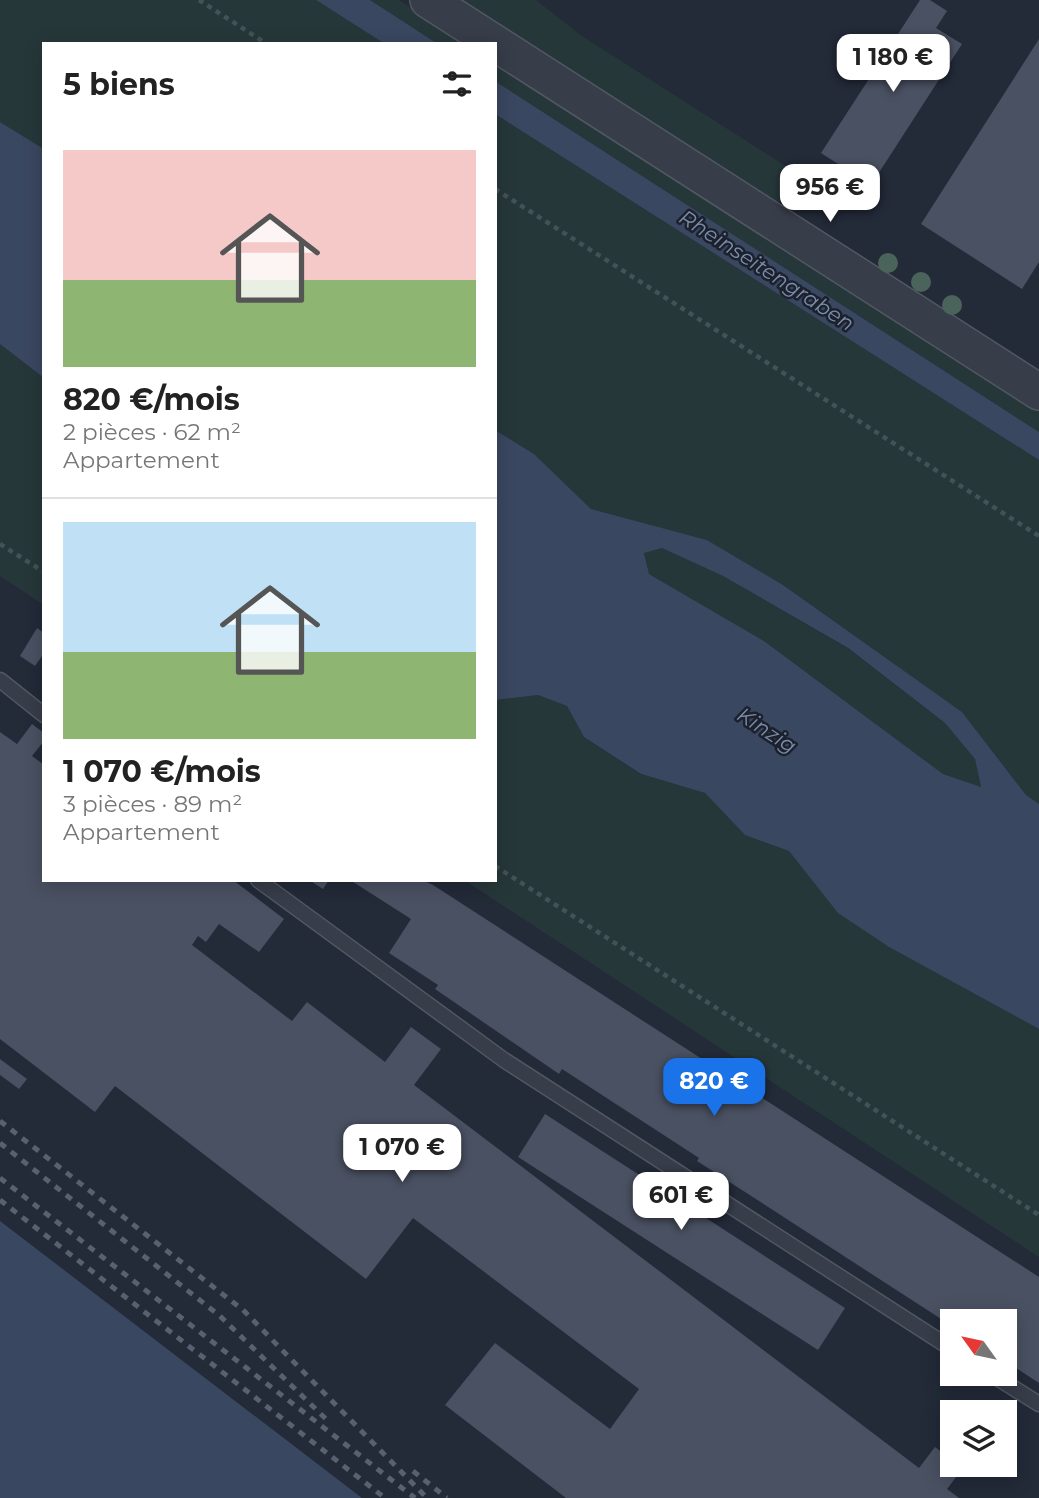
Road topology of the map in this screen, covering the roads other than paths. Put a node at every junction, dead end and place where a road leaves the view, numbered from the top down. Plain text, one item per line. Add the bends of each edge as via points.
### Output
1 (428, 0) edge
2 (494, 42) edge
3 (497, 44) edge
4 (1039, 392) edge
5 (0, 680) edge
6 (42, 713) edge
7 (261, 882) edge
8 (940, 1341) edge
9 (1009, 1386) edge
10 (1039, 1405) edge

1 - 2 street
3 - 4 street
5 - 6 lane
7 - 8 lane via 504,1060
9 - 10 lane

